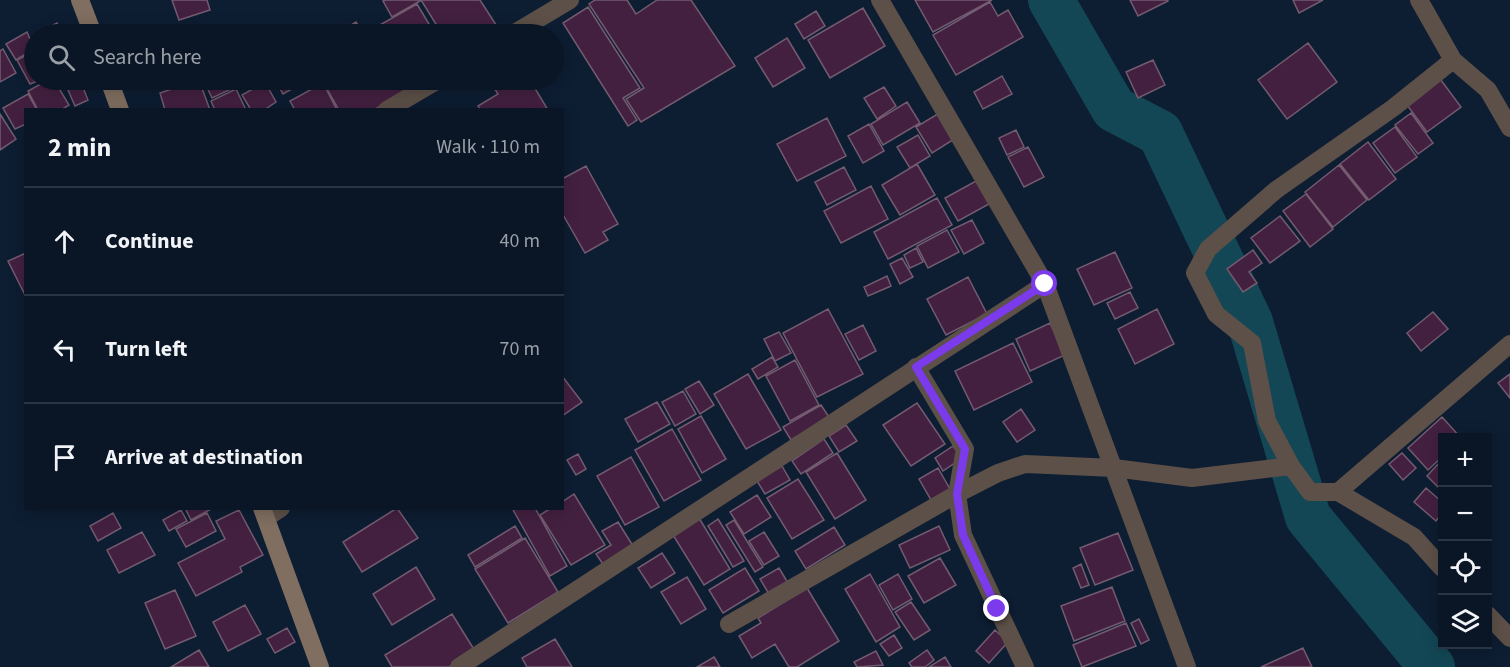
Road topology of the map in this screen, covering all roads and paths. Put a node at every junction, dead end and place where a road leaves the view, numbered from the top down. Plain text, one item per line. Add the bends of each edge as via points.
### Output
1 (80, 0) edge
2 (570, 0) edge
3 (880, 0) edge
4 (1419, 0) edge
5 (89, 24) edge
6 (530, 24) edge
7 (1453, 60) junction
8 (113, 90) edge
9 (421, 90) edge
10 (119, 108) edge
11 (390, 108) edge
12 (1510, 128) edge
13 (1045, 284) junction
14 (1510, 344) edge
15 (916, 367) junction
16 (1291, 466) junction
17 (1114, 468) junction
18 (1338, 492) junction
19 (957, 494) junction
20 (270, 512) edge
21 (1438, 563) edge
22 (1492, 619) edge
23 (729, 624) dead end
24 (1510, 639) edge
25 (320, 667) edge
26 (459, 667) edge
27 (1025, 667) edge
28 (1187, 667) edge

1 - 5 main road
2 - 6 street
3 - 13 street
4 - 7 street
7 - 12 street via 1488,90
7 - 16 street via 1393,108 1276,190 1208,249 1195,273 1216,314 1252,343 1267,421
8 - 10 main road
9 - 11 street
13 - 15 street
13 - 17 street
14 - 18 street
15 - 19 street via 965,449
15 - 26 street
16 - 17 street via 1192,478
16 - 18 street via 1310,492
17 - 19 street via 1025,464
17 - 28 street
18 - 21 street via 1413,537
19 - 23 street
19 - 27 street via 963,535
20 - 25 main road
22 - 24 street

